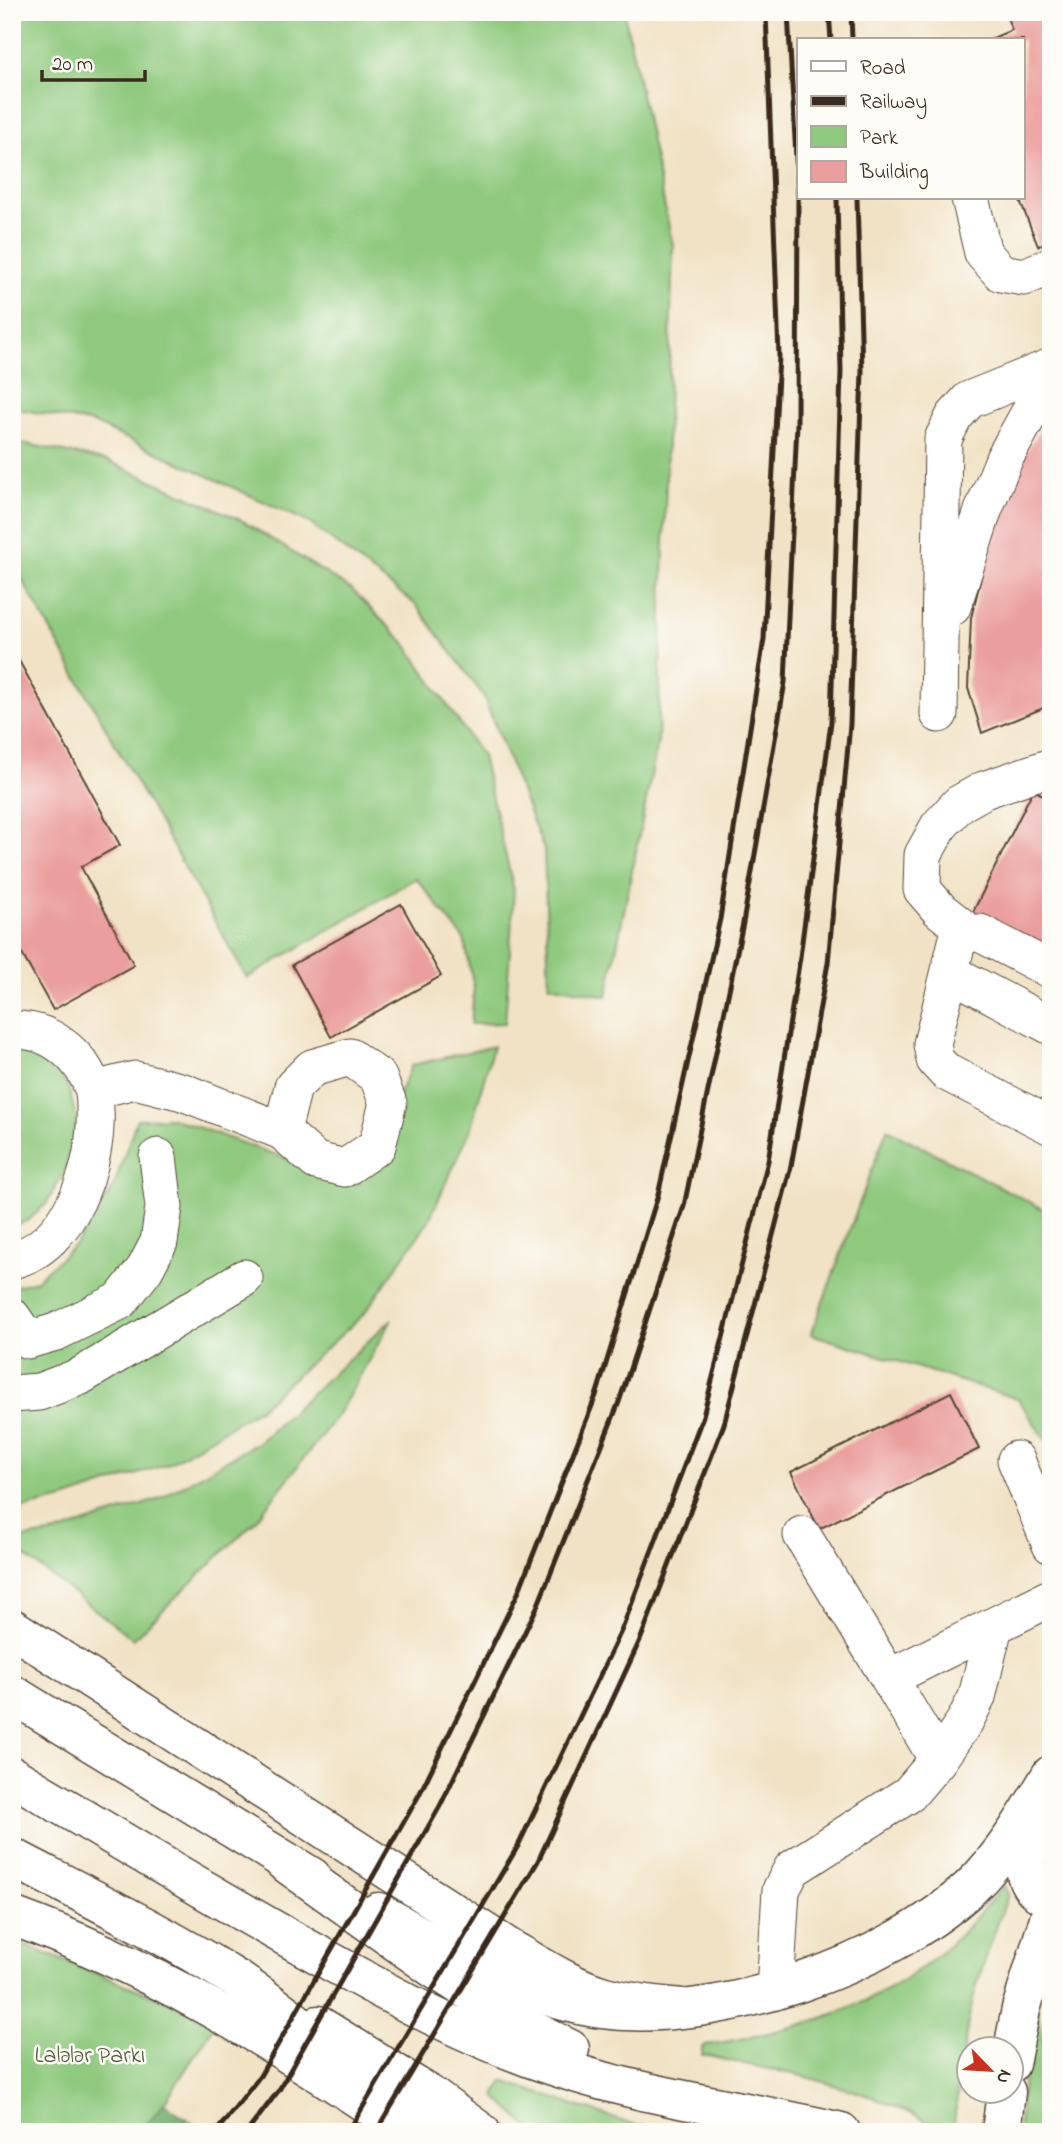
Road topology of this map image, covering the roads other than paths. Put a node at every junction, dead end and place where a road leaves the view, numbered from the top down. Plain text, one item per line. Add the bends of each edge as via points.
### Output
1 (970, 200) edge
2 (1051, 266) edge
3 (1051, 367) edge
4 (1051, 374) edge
5 (940, 641) junction
6 (939, 715) dead end
7 (1051, 767) edge
8 (969, 933) junction
9 (1051, 970) edge
10 (951, 973) junction
11 (1051, 1026) edge
12 (12, 1030) edge
13 (94, 1090) junction
14 (1051, 1126) edge
15 (282, 1131) dead end
16 (158, 1157) dead end
17 (12, 1260) edge
18 (244, 1278) dead end
19 (17, 1334) edge
20 (12, 1394) edge
21 (1016, 1461) dead end
22 (802, 1535) dead end
23 (1051, 1545) edge
24 (1050, 1596) edge
25 (994, 1626) junction
26 (12, 1629) edge
27 (889, 1678) junction
28 (14, 1696) edge
29 (938, 1760) junction
30 (12, 1776) edge
31 (1050, 1776) edge
32 (12, 1857) edge
33 (283, 1861) junction
34 (1051, 1899) edge
35 (1051, 1912) edge
36 (12, 1916) edge
37 (237, 1980) junction
38 (775, 1991) junction
39 (682, 2008) junction
40 (1016, 2036) edge
41 (719, 2106) junction
42 (1004, 2106) edge
43 (409, 2132) edge
44 (420, 2132) edge
45 (481, 2132) edge
46 (841, 2132) edge
47 (1001, 2132) edge

1 - 2 lane via 983,253 1001,273 1024,277
3 - 5 lane via 969,400 943,439
4 - 5 lane via 1004,459
5 - 6 lane
7 - 8 lane via 984,790 960,804 939,826 923,855 922,888
8 - 9 lane via 980,933
8 - 10 lane via 957,942
10 - 11 lane
10 - 14 lane via 932,1044 935,1060 946,1072
12 - 13 lane via 26,1029 54,1039 79,1060
13 - 15 lane via 135,1080 183,1092
13 - 17 lane via 96,1130 85,1182 50,1240
16 - 19 lane via 164,1206 159,1242 120,1301 56,1332
18 - 20 lane via 79,1377 39,1392
21 - 23 lane
22 - 27 lane
24 - 25 lane
25 - 27 lane
25 - 29 lane via 976,1697
26 - 39 main road via 537,1964 602,1995
27 - 29 lane
28 - 33 main road
29 - 38 lane via 909,1794 792,1869 781,1890
30 - 41 main road via 246,1915 430,2015 562,2069 661,2096
31 - 34 main road via 1025,1848 1025,1874 1033,1888
31 - 38 main road via 1007,1847 971,1887 923,1924 870,1955
32 - 37 main road
33 - 39 main road via 463,1959 542,1993 600,2008
33 - 41 main road via 433,1968 524,2026 607,2066
35 - 40 main road
36 - 43 main road via 185,1992 286,2050
37 - 44 main road via 342,2059
37 - 45 main road via 363,2053
38 - 39 main road
41 - 46 main road
42 - 47 main road

